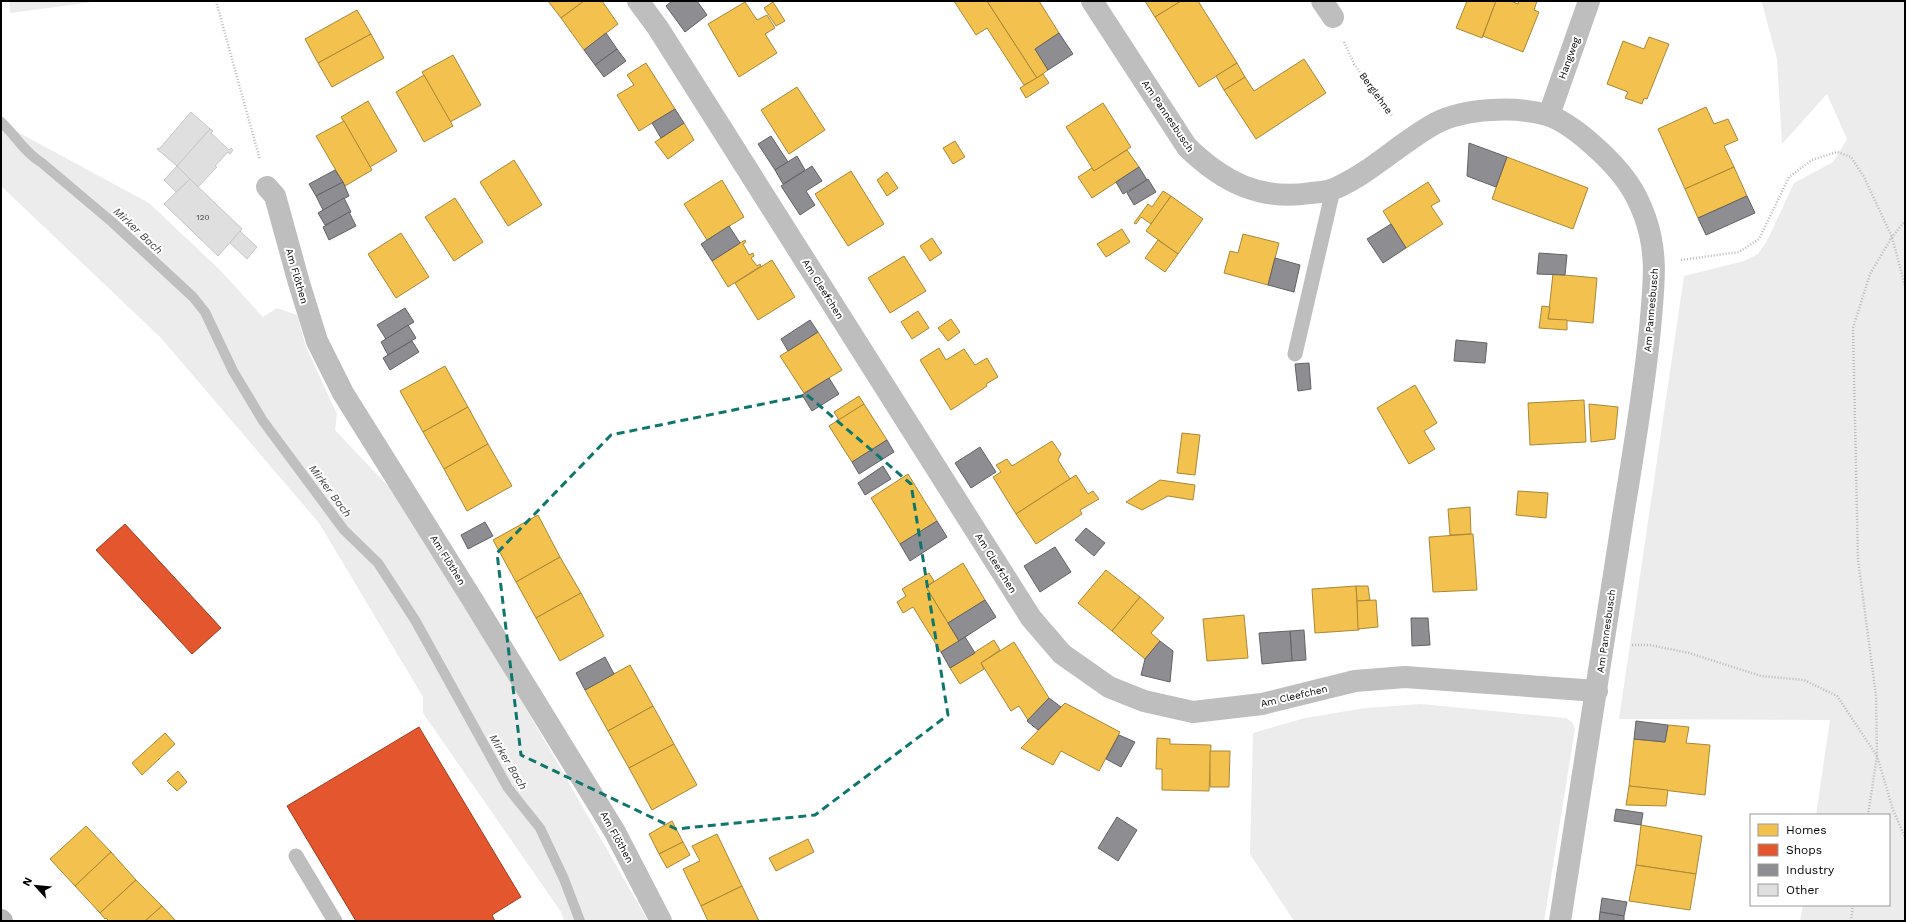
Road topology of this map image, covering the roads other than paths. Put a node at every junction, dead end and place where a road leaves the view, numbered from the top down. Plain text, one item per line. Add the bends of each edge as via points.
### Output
1 (638, 1) edge
2 (1092, 1) edge
3 (1589, 1) edge
4 (1549, 115) junction
5 (267, 187) road end
6 (1333, 190) junction
7 (1295, 354) dead end
8 (1597, 691) junction
9 (296, 856) dead end
10 (335, 921) edge
11 (661, 921) edge
12 (1560, 921) edge

1 - 8 street, Am Cleefchen via 658,28 1031,618 1062,654 1109,687 1144,701 1193,712 1262,704 1356,682 1405,677
2 - 6 street, Am Pannesbusch via 1187,147 1206,166 1233,183 1258,192 1296,195
3 - 4 street, Hangweg
4 - 6 street, Am Pannesbusch via 1504,109 1464,113 1437,122
4 - 8 street, Am Pannesbusch via 1576,131 1604,154 1628,184 1645,218 1655,263 1646,370
5 - 11 street, Am Flöthen via 275,196 317,341 343,393 615,832
6 - 7 lane
8 - 12 street, Am Pannesbusch
9 - 10 lane

